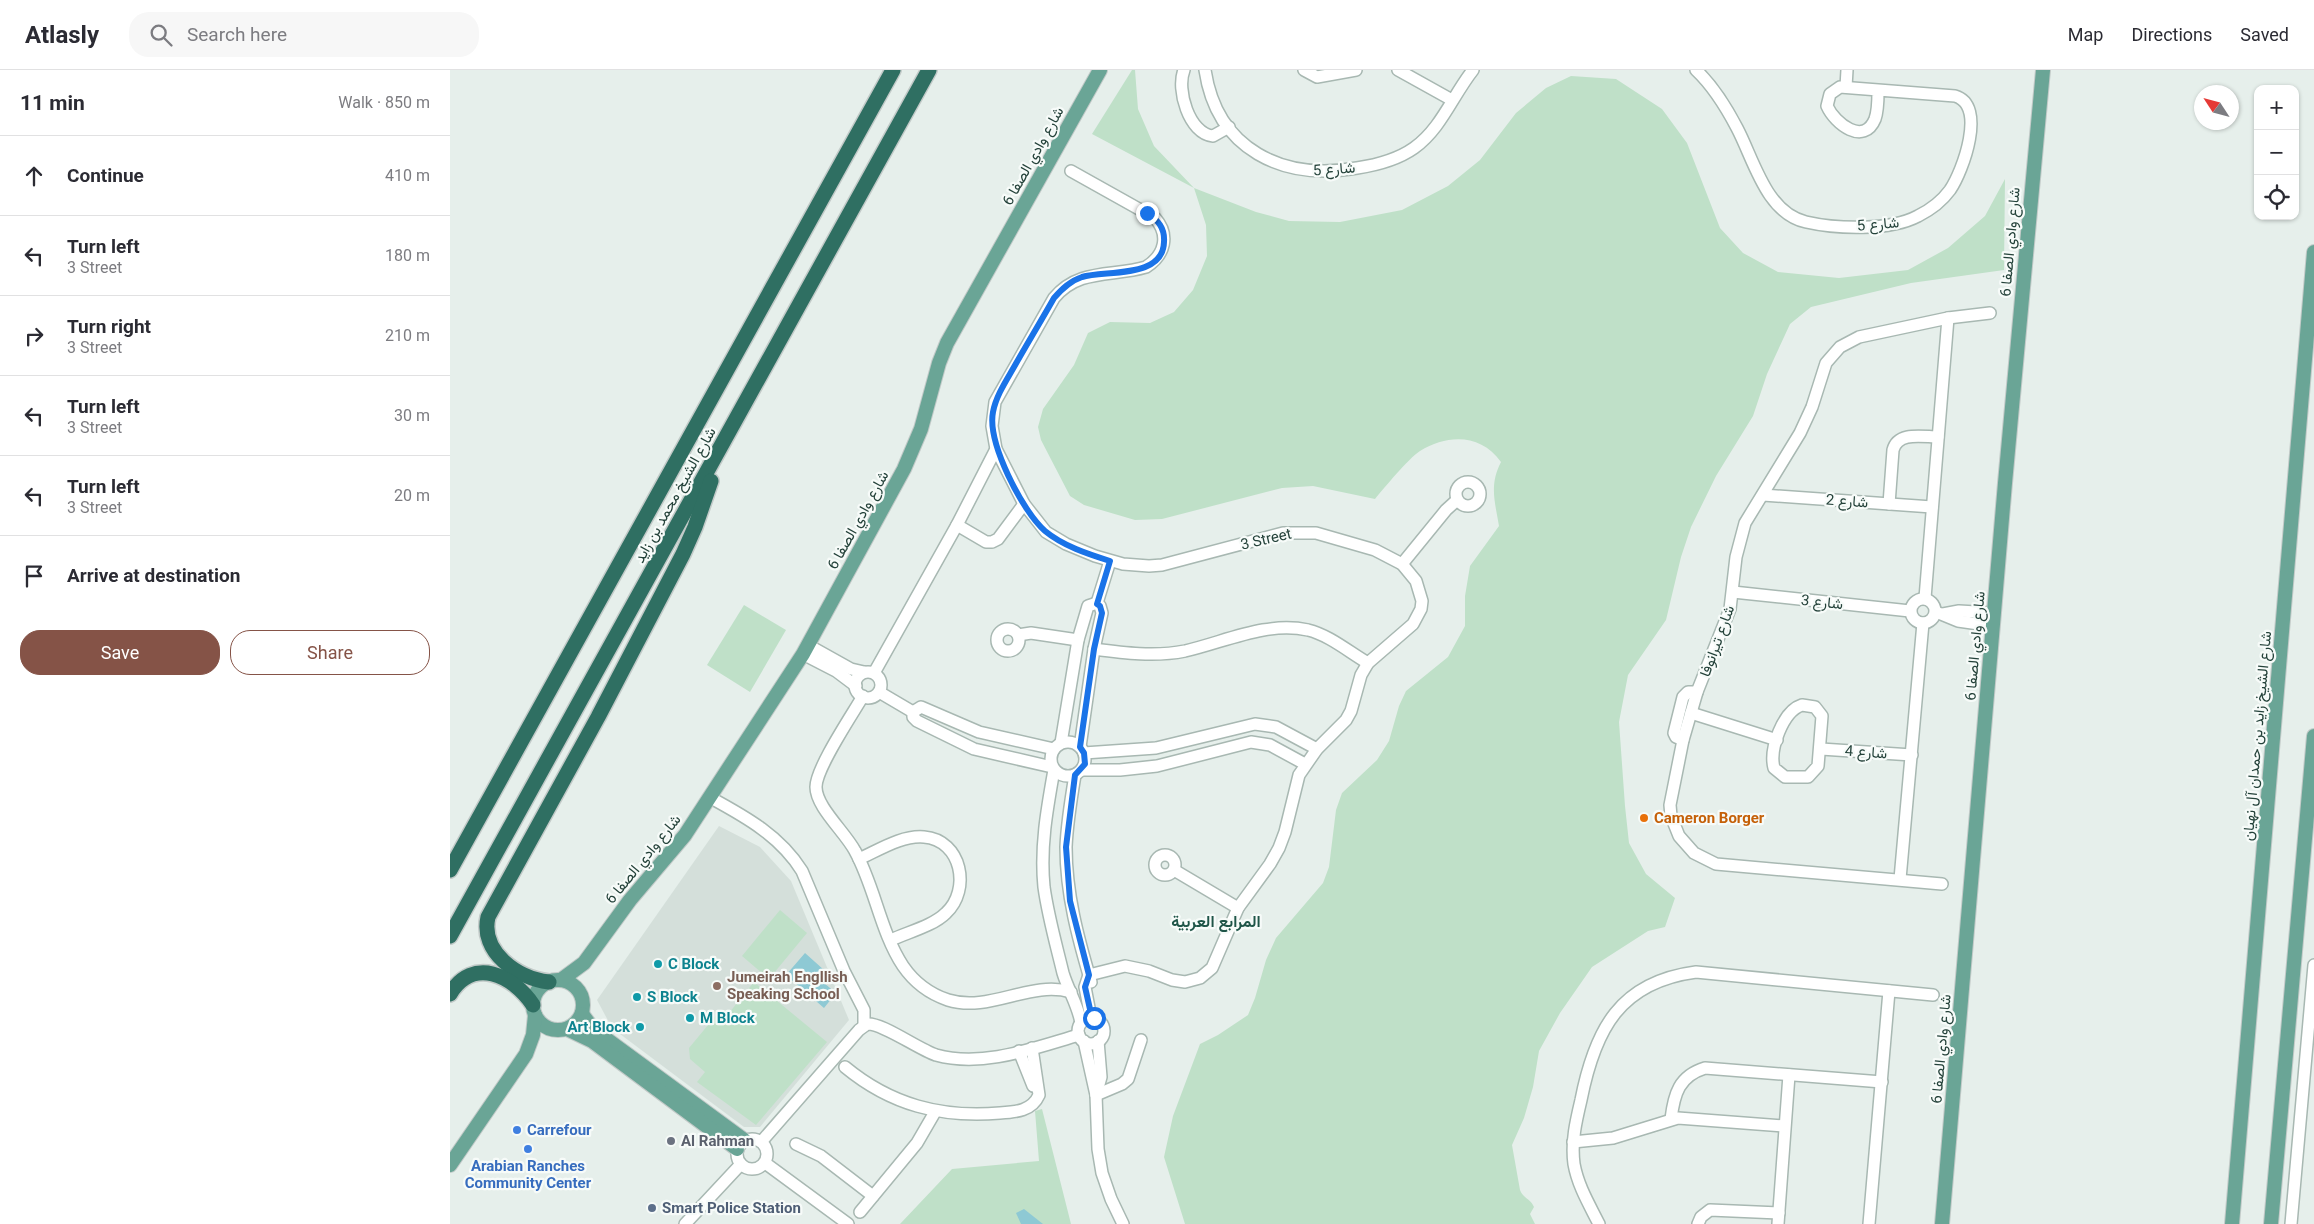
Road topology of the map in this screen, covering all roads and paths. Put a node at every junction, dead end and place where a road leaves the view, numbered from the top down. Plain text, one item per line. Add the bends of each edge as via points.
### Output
1 (893, 70) edge
2 (929, 70) edge
3 (1100, 70) edge
4 (1184, 70) edge
5 (1205, 70) edge
6 (1304, 70) edge
7 (1356, 70) edge
8 (1398, 70) edge
9 (1473, 70) edge
10 (1696, 70) edge
11 (1847, 70) edge
12 (2043, 70) edge
13 (1846, 87) junction
14 (1878, 92) junction
15 (1452, 100) junction
16 (1228, 127) junction
17 (1071, 171) dead end
18 (2314, 252) edge
19 (1990, 313) dead end
20 (1948, 318) junction
21 (1938, 437) junction
22 (725, 441) junction
23 (996, 449) junction
24 (1762, 494) junction
25 (1457, 500) dead end
26 (1024, 504) junction
27 (1889, 504) junction
28 (1932, 507) junction
29 (957, 526) junction
30 (1110, 561) junction
31 (1402, 564) junction
32 (1733, 592) junction
33 (1924, 598) junction
34 (1097, 604) junction
35 (1910, 611) junction
36 (1942, 613) junction
37 (1994, 619) junction
38 (1923, 623) junction
39 (1018, 634) dead end
40 (1078, 640) junction
41 (1094, 649) junction
42 (806, 650) junction
43 (1368, 663) junction
44 (844, 671) junction
45 (869, 673) junction
46 (856, 686) junction
47 (879, 692) junction
48 (1697, 692) junction
49 (862, 696) junction
50 (913, 712) junction
51 (1691, 713) junction
52 (2314, 736) edge
53 (1683, 740) junction
54 (1776, 740) junction
55 (1058, 746) junction
56 (1317, 749) junction
57 (1821, 749) junction
58 (1082, 750) junction
59 (1912, 755) junction
60 (1305, 764) junction
61 (1053, 768) junction
62 (1079, 772) junction
63 (711, 798) junction
64 (859, 859) junction
65 (450, 870) edge
66 (1174, 870) dead end
67 (1900, 880) junction
68 (1942, 884) dead end
69 (1238, 908) junction
70 (450, 936) edge
71 (891, 940) junction
72 (590, 955) junction
73 (2314, 965) edge
74 (509, 973) junction
75 (1064, 975) junction
76 (1089, 975) junction
77 (555, 981) junction
78 (1050, 988) junction
79 (1889, 991) junction
80 (580, 992) junction
81 (1071, 992) junction
82 (450, 994) edge
83 (1933, 995) dead end
84 (534, 1010) junction
85 (582, 1014) junction
86 (1090, 1020) junction
87 (864, 1026) junction
88 (562, 1030) junction
89 (1082, 1038) junction
90 (1141, 1040) dead end
91 (1098, 1041) junction
92 (1032, 1048) junction
93 (1020, 1051) junction
94 (1100, 1054) junction
95 (1086, 1056) junction
96 (521, 1062) junction
97 (845, 1067) dead end
98 (1790, 1075) junction
99 (1882, 1082) junction
100 (1096, 1095) junction
101 (935, 1112) junction
102 (1010, 1112) junction
103 (1671, 1119) junction
104 (1784, 1126) junction
105 (762, 1141) junction
106 (1573, 1142) junction
107 (796, 1144) dead end
108 (741, 1145) junction
109 (765, 1163) junction
110 (741, 1164) junction
111 (450, 1165) edge
112 (873, 1196) junction
113 (860, 1212) dead end
114 (1779, 1218) edge
115 (685, 1224) edge
116 (848, 1224) edge
117 (1123, 1224) edge
118 (1599, 1224) edge
119 (1698, 1224) edge
120 (1869, 1224) edge
121 (1942, 1224) edge
122 (2232, 1224) edge
123 (2271, 1224) edge
124 (2291, 1224) edge

1 - 65 highway, شارع الشيخ محمد بن زايد
2 - 22 highway, شارع الشيخ محمد بن زايد
3 - 42 main road, شارع وادي الصفا 6 via 947,343 921,428 904,469
4 - 16 street via 1181,94 1198,129 1212,136
5 - 16 street, شارع 5 via 1215,104
6 - 7 street via 1317,77
8 - 15 street
9 - 15 street, شارع 5
10 - 14 street, شارع 5 via 1721,99 1772,198 1792,216 1818,224 1879,226 1905,222 1938,203 1957,178 1968,149 1971,111 1965,101 1955,96
11 - 13 street
12 - 37 main road, شارع وادي الصفا 6
13 - 14 street, شارع 5
13 - 14 street via 1834,90 1827,106 1840,124 1854,131 1871,126
15 - 16 street, شارع 5 via 1430,134 1413,149 1378,164 1347,170 1315,172 1286,167 1254,151
17 - 23 street, 3 Street via 1155,218 1161,224 1164,244 1155,261 1146,267 1082,277 1054,298 996,402 992,426
18 - 122 main road, شارع الشيخ زايد بن حمدان آل نهيان
19 - 20 street, شارع تيرانوفا
20 - 21 street
20 - 24 street, شارع تيرانوفا via 1859,337 1836,350 1826,363 1806,420
21 - 27 street via 1907,437 1896,443
21 - 28 street
22 - 70 highway, شارع الشيخ محمد بن زايد
22 - 74 highway via 687,545 598,717 490,912 486,929 490,946
23 - 26 street, 3 Street
23 - 29 street
24 - 27 street, شارع 2
24 - 32 street, شارع تيرانوفا via 1745,523
25 - 31 street
26 - 29 street via 998,539 992,542
26 - 30 street, 3 Street via 1037,524 1055,538
27 - 28 street, شارع 2
28 - 33 street
29 - 45 street
30 - 31 street, 3 Street via 1136,566 1162,565 1294,532 1316,533 1362,546
30 - 34 street
31 - 43 street, 3 Street via 1416,581 1421,609 1414,624
32 - 35 street, شارع 3
32 - 48 street, شارع تيرانوفا via 1725,626
33 - 35 street via 1915,601
33 - 36 street via 1932,601
34 - 40 street via 1088,606
34 - 41 street via 1102,613
35 - 38 street via 1914,620
36 - 37 street
36 - 38 street
37 - 121 main road, شارع وادي الصفا 6
38 - 59 street
39 - 40 street
40 - 55 street
41 - 43 street via 1165,654 1248,633 1297,629 1317,633
41 - 58 street
42 - 44 street
42 - 63 main road, شارع وادي الصفا 6
43 - 56 street, 3 Street via 1346,720
44 - 45 street
44 - 46 street
45 - 46 street via 858,678
45 - 47 street via 881,683
46 - 49 street
47 - 49 street via 870,697
47 - 50 street
48 - 51 street, شارع تيرانوفا
48 - 53 street via 1688,692 1683,697 1674,733
49 - 64 street via 818,774 816,788 820,803
50 - 55 street via 921,707 988,735
50 - 61 street via 917,722 956,742
51 - 53 street, شارع تيرانوفا
51 - 54 street
52 - 123 main road
53 - 67 street, شارع تيرانوفا via 1670,805 1671,816 1678,836 1704,860 1728,866
54 - 57 street via 1772,763 1776,772 1785,777 1803,778 1813,774
54 - 57 street via 1791,711 1809,705 1822,716
55 - 58 street via 1071,742
55 - 61 street via 1050,758
56 - 58 street via 1276,727 1255,724 1156,748
56 - 60 street, 3 Street
57 - 59 street, شارع 4
58 - 62 street via 1085,764
59 - 67 street
60 - 62 street via 1270,745 1251,742 1157,766
60 - 69 street, 3 Street via 1294,787 1290,815 1278,848
61 - 62 street via 1064,777
61 - 75 street via 1044,829 1043,867 1049,914
62 - 76 street via 1067,829 1067,865 1074,919
63 - 72 main road, شارع وادي الصفا 6
63 - 87 street via 762,829 785,847 794,859 864,1010
64 - 71 street
64 - 71 street via 901,841 925,837 950,850 958,862 960,890 955,904 933,922
66 - 69 street
67 - 68 street, شارع تيرانوفا
69 - 76 street, 3 Street via 1216,960 1200,978 1178,981 1125,966
71 - 78 street via 913,978 948,1000 978,1004
72 - 77 main road, شارع وادي الصفا 6 via 577,970
72 - 80 main road, شارع وادي الصفا 6
73 - 124 street
74 - 77 highway
74 - 82 highway via 476,973 460,982
74 - 84 highway
75 - 78 street
75 - 81 street
76 - 86 street via 1085,987
77 - 80 main road via 570,983
77 - 84 main road via 537,991
78 - 81 street
79 - 83 street
79 - 99 street
79 - 106 street via 1696,972 1672,975 1650,984 1630,996 1602,1034 1584,1082
80 - 85 main road via 584,1005
81 - 86 street
84 - 88 main road via 543,1026
84 - 96 main road via 532,1040
85 - 88 main road via 576,1023
85 - 108 main road via 594,1030
86 - 89 street
86 - 91 street via 1104,1030
87 - 93 street via 876,1025 921,1049 952,1058 982,1059
87 - 105 street
88 - 96 main road via 540,1041
88 - 108 main road via 592,1041
89 - 91 street via 1093,1043
89 - 92 street
89 - 95 street
90 - 100 street via 1128,1079
91 - 94 street
92 - 93 street
92 - 102 street via 1039,1095 1028,1108
93 - 102 street via 1034,1095 1027,1105
94 - 95 street
94 - 100 street via 1101,1077
95 - 100 street
96 - 111 main road
97 - 101 street via 896,1100
98 - 99 street
98 - 103 street via 1715,1068 1696,1071 1676,1091
98 - 104 street
99 - 120 street
100 - 117 street via 1101,1166
101 - 102 street via 972,1115
101 - 112 street via 917,1143
103 - 104 street
103 - 106 street via 1613,1138
104 - 114 street
105 - 108 street via 753,1138
105 - 109 street via 767,1149
106 - 118 street via 1577,1177
107 - 112 street via 821,1156
108 - 110 street
109 - 110 street via 756,1169 745,1168
109 - 116 street
110 - 115 street
112 - 113 street
114 - 119 street via 1710,1210

